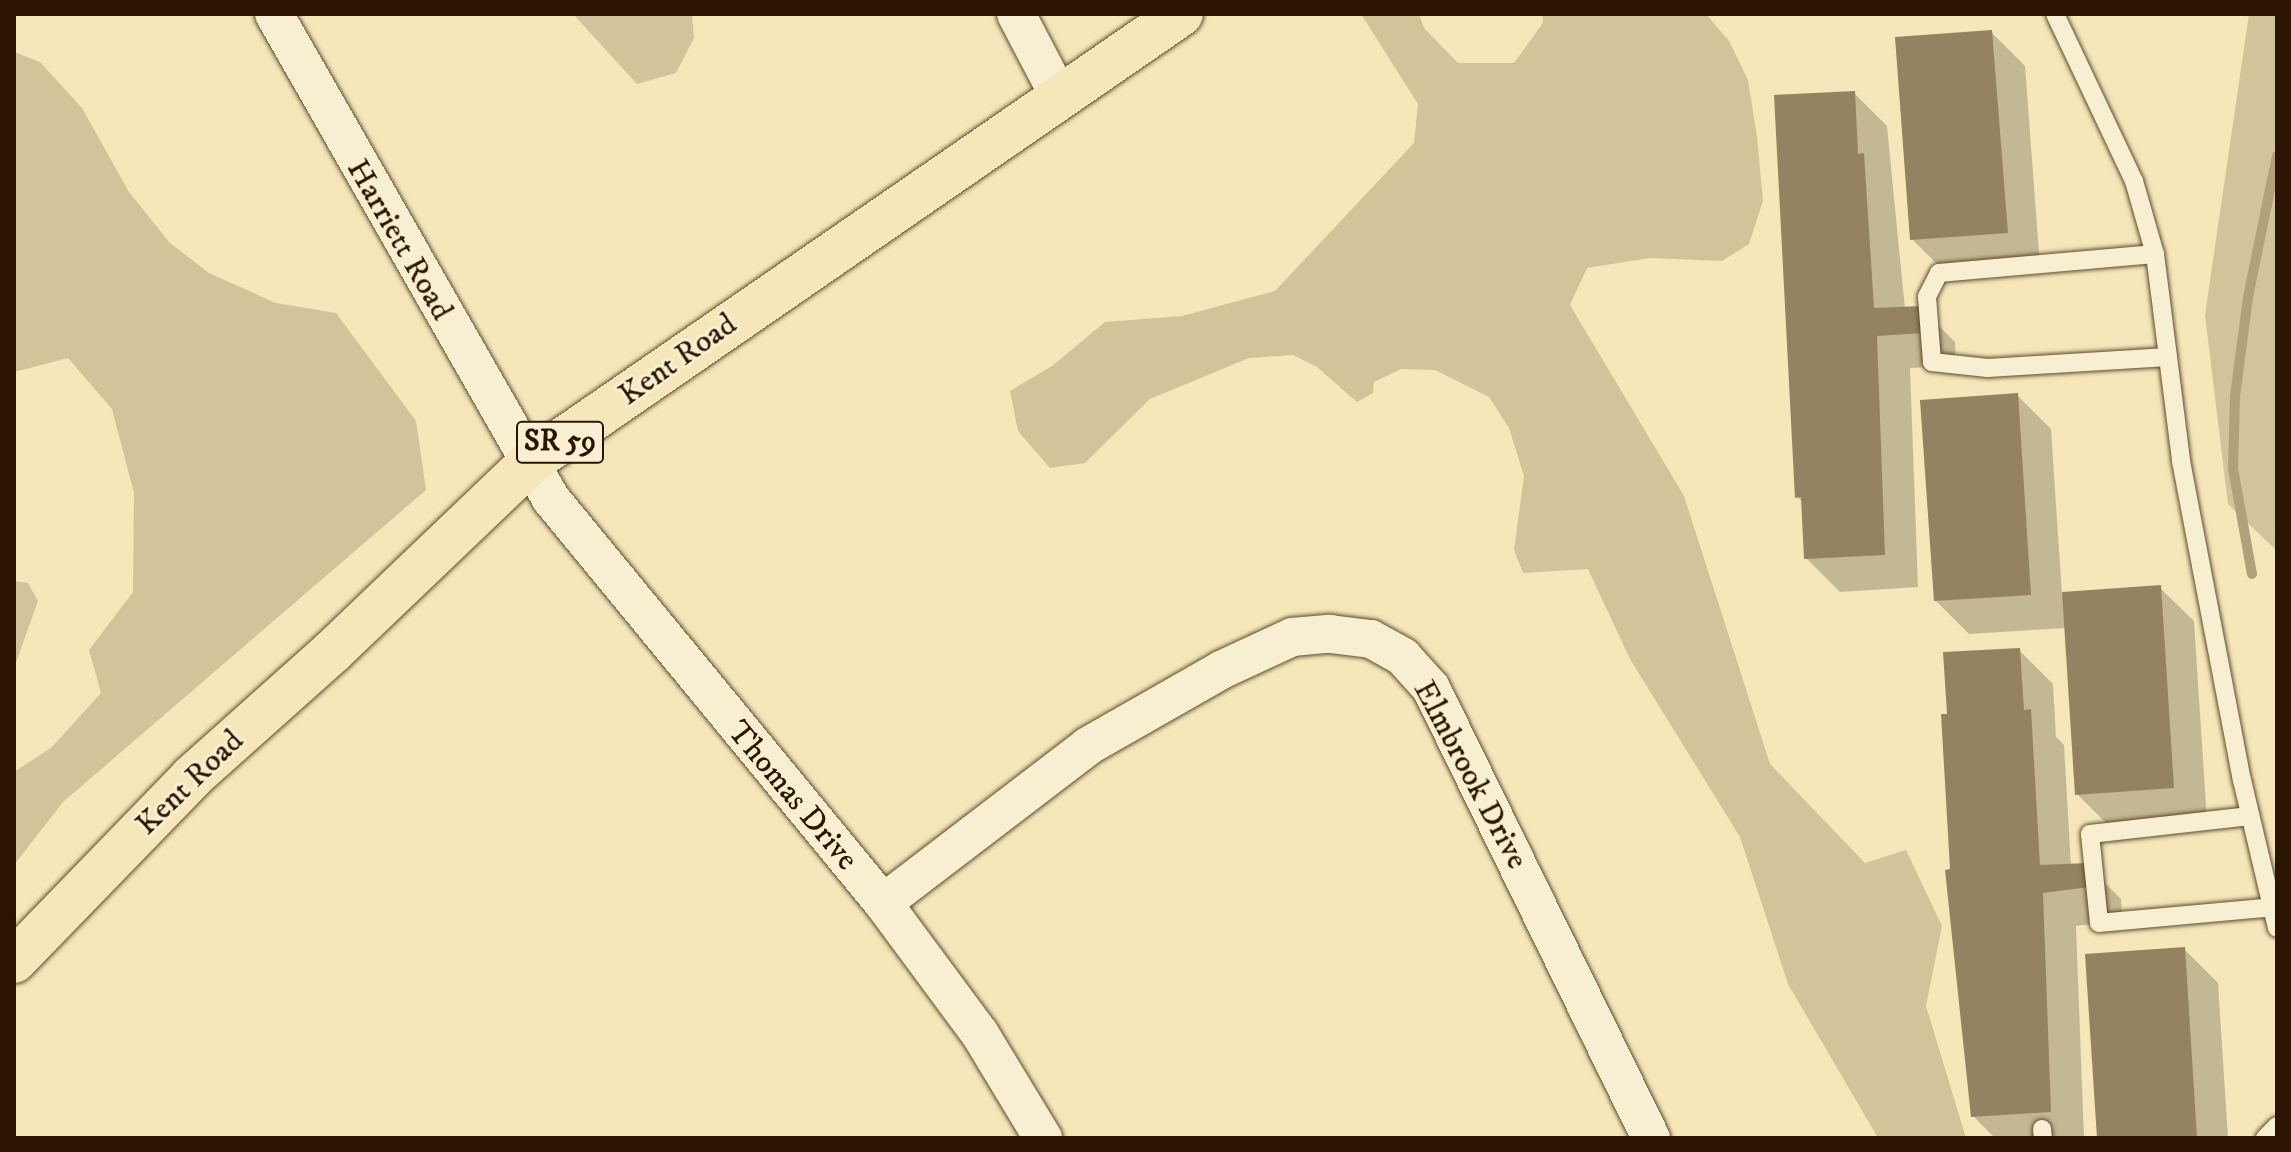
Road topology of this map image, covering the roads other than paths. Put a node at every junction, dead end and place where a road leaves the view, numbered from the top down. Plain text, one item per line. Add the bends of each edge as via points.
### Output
1 (274, 14) edge
2 (1016, 14) edge
3 (1181, 14) edge
4 (2055, 14) edge
5 (1059, 96) junction
6 (2155, 254) junction
7 (2168, 357) junction
8 (532, 461) junction
9 (2250, 816) junction
10 (883, 903) junction
11 (2274, 907) junction
12 (2277, 928) edge
13 (14, 961) edge
14 (2277, 1126) edge
15 (1043, 1138) edge
16 (1651, 1138) edge
17 (2265, 1138) edge

1 - 8 street, Harriett Road via 431,295
2 - 5 street
3 - 5 main road, Kent Road / SR 59
4 - 6 lane via 2134,181
5 - 8 main road, Kent Road / SR 59
6 - 7 lane
6 - 7 lane via 1939,273 1927,297 1932,362 1988,368
7 - 9 lane via 2181,461
8 - 10 street, Thomas Drive via 551,499 622,590
8 - 13 main road, Kent Road / SR 59 via 192,777
9 - 11 lane
9 - 11 lane via 2090,834 2099,923
10 - 15 street, Thomas Drive via 980,1034
10 - 16 street, Elmbrook Drive via 1088,746 1221,670 1292,637 1371,639 1403,657 1431,688
11 - 12 lane
14 - 17 lane

